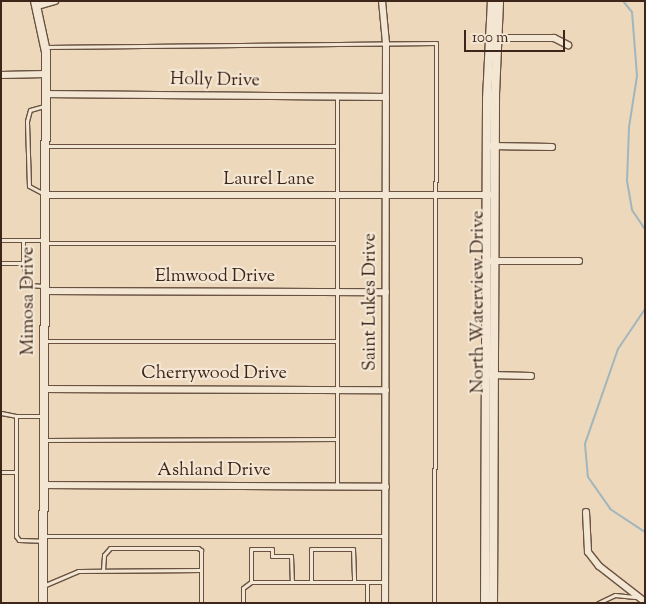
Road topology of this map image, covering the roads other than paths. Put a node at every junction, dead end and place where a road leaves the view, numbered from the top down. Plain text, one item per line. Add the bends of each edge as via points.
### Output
1 (55, 1) edge
2 (382, 1) edge
3 (492, 1) edge
4 (499, 1) edge
5 (36, 4) edge
6 (495, 38) junction
7 (386, 43) junction
8 (568, 45) dead end
9 (46, 46) junction
10 (46, 74) junction
11 (2, 77) edge
12 (45, 94) junction
13 (337, 97) junction
14 (386, 97) junction
15 (45, 106) junction
16 (45, 146) junction
17 (337, 146) junction
18 (490, 146) junction
19 (552, 147) dead end
20 (44, 194) junction
21 (337, 195) junction
22 (386, 195) junction
23 (436, 195) junction
24 (490, 195) junction
25 (1, 240) edge
26 (23, 240) junction
27 (44, 242) junction
28 (337, 243) junction
29 (490, 261) junction
30 (579, 261) dead end
31 (1, 264) edge
32 (23, 264) junction
33 (44, 289) junction
34 (337, 292) junction
35 (386, 292) junction
36 (44, 341) junction
37 (337, 341) junction
38 (490, 375) junction
39 (531, 376) dead end
40 (43, 389) junction
41 (338, 390) junction
42 (386, 390) junction
43 (1, 413) edge
44 (16, 416) junction
45 (43, 416) junction
46 (337, 438) junction
47 (43, 440) junction
48 (1, 472) edge
49 (15, 472) junction
50 (43, 485) junction
51 (337, 487) junction
52 (386, 487) junction
53 (586, 512) dead end
54 (386, 536) junction
55 (43, 538) junction
56 (103, 570) junction
57 (201, 570) junction
58 (251, 582) junction
59 (292, 582) junction
60 (311, 582) junction
61 (354, 582) junction
62 (367, 582) junction
63 (385, 582) junction
64 (43, 586) junction
65 (642, 599) edge
66 (43, 603) edge
67 (201, 603) edge
68 (243, 603) edge
69 (367, 603) edge
70 (385, 603) edge
71 (434, 603) edge
72 (485, 603) edge
73 (493, 603) edge
74 (598, 603) edge

1 - 5 street
2 - 7 street, Saint Lukes Drive
3 - 6 street, North Waterview Drive
4 - 6 street, North Waterview Drive
5 - 9 street, Mimosa Drive
6 - 8 street via 554,38
6 - 18 street, North Waterview Drive
7 - 9 lane
7 - 14 street, Saint Lukes Drive
7 - 23 lane via 436,43
9 - 10 street, Mimosa Drive
10 - 11 street
10 - 12 street, Mimosa Drive
12 - 13 street, Holly Drive
12 - 15 street, Mimosa Drive
13 - 14 street, Holly Drive
13 - 17 lane
14 - 22 street, Saint Lukes Drive
15 - 16 street, Mimosa Drive
15 - 20 lane via 30,110 27,139 29,186
16 - 17 lane
16 - 20 street, Mimosa Drive
17 - 21 lane
18 - 19 street
18 - 24 street, North Waterview Drive
20 - 21 street, Laurel Lane
20 - 27 street, Mimosa Drive
21 - 22 street, Laurel Lane
21 - 28 lane
22 - 23 street, Laurel Lane
22 - 35 street, Saint Lukes Drive
23 - 24 street, Laurel Lane
23 - 71 lane
24 - 29 street, North Waterview Drive
25 - 26 lane
26 - 27 lane
26 - 32 lane
27 - 28 lane
27 - 33 street, Mimosa Drive
28 - 34 lane
29 - 30 street
29 - 38 street, North Waterview Drive
31 - 32 lane
32 - 33 lane via 28,285
33 - 34 street, Elmwood Drive
33 - 36 street, Mimosa Drive
34 - 35 street, Elmwood Drive
34 - 37 lane
35 - 42 street, Saint Lukes Drive
36 - 37 lane
36 - 40 street, Mimosa Drive
37 - 41 lane
38 - 39 street
38 - 72 street, North Waterview Drive
38 - 73 street, North Waterview Drive
40 - 41 street, Cherrywood Drive
40 - 45 street, Mimosa Drive
41 - 42 street, Cherrywood Drive
41 - 46 lane
42 - 52 street, Saint Lukes Drive
43 - 44 lane
44 - 45 lane
44 - 49 lane
45 - 47 street, Mimosa Drive
46 - 47 lane
46 - 51 lane
47 - 50 street, Mimosa Drive
48 - 49 lane
49 - 55 lane via 16,536 19,540
50 - 51 street, Ashland Drive
50 - 55 street, Mimosa Drive
51 - 52 street, Ashland Drive
52 - 54 street, Saint Lukes Drive
53 - 65 street via 588,552 599,566
54 - 55 lane
54 - 63 street, Saint Lukes Drive
55 - 64 street, Mimosa Drive
56 - 57 lane
56 - 57 lane via 104,555 110,548 198,548 202,550
56 - 64 lane via 78,571
57 - 67 lane
58 - 59 lane
58 - 59 lane via 251,550 272,549 272,556 291,556
58 - 68 lane via 243,588
59 - 60 lane
60 - 61 lane
60 - 61 lane via 311,549 353,549
61 - 62 lane
62 - 63 lane
62 - 69 lane
63 - 70 street, Saint Lukes Drive
64 - 66 street, Mimosa Drive
65 - 74 lane via 615,595

